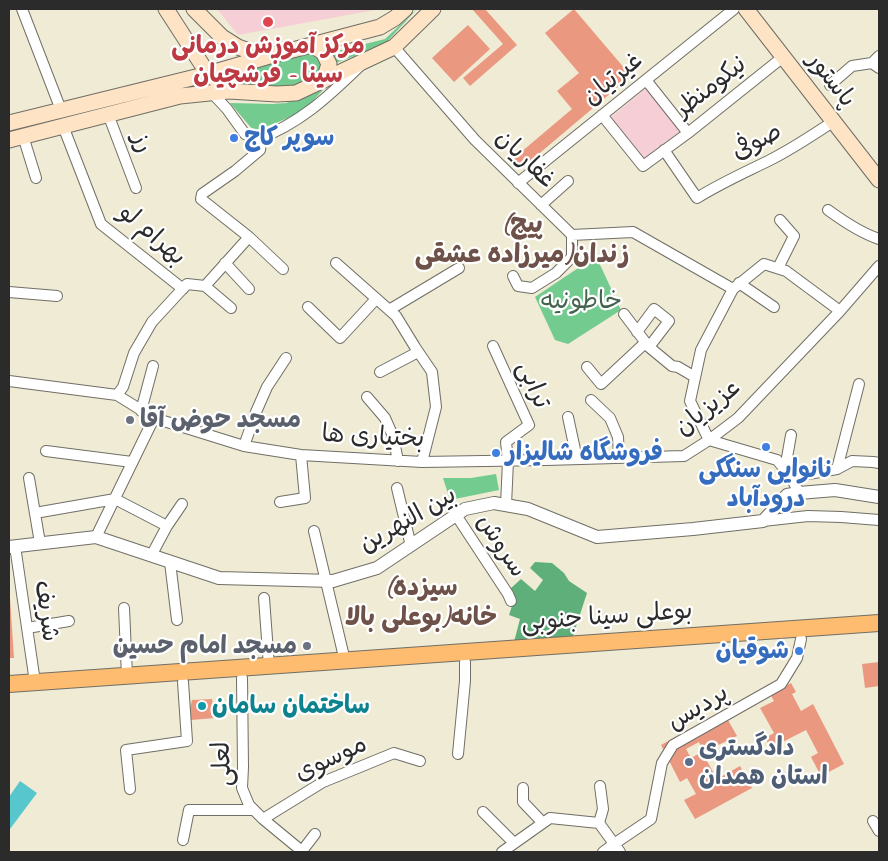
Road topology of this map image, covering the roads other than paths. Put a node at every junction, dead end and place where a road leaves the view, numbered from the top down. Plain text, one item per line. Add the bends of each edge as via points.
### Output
1 (22, 9) edge
2 (166, 9) edge
3 (194, 9) edge
4 (405, 9) edge
5 (433, 9) edge
6 (734, 9) edge
7 (746, 9) edge
8 (311, 45) junction
9 (394, 47) junction
10 (266, 57) junction
11 (783, 57) junction
12 (368, 59) junction
13 (877, 62) edge
14 (208, 74) junction
15 (324, 80) junction
16 (646, 80) junction
17 (830, 85) dead end
18 (229, 91) junction
19 (212, 93) junction
20 (61, 110) junction
21 (108, 114) junction
22 (602, 115) junction
23 (834, 121) junction
24 (9, 123) edge
25 (63, 126) junction
26 (688, 133) junction
27 (16, 138) edge
28 (262, 138) junction
29 (664, 150) junction
30 (36, 178) dead end
31 (879, 180) edge
32 (568, 181) dead end
33 (518, 183) junction
34 (136, 188) dead end
35 (541, 205) junction
36 (828, 210) dead end
37 (780, 220) dead end
38 (572, 235) junction
39 (249, 236) junction
40 (879, 239) edge
41 (225, 263) junction
42 (336, 263) dead end
43 (879, 266) edge
44 (459, 268) dead end
45 (778, 268) junction
46 (283, 269) dead end
47 (513, 276) dead end
48 (205, 286) junction
49 (736, 286) junction
50 (183, 289) junction
51 (248, 290) dead end
52 (9, 292) edge
53 (56, 296) dead end
54 (376, 299) junction
55 (774, 307) dead end
56 (231, 308) dead end
57 (308, 308) dead end
58 (389, 310) junction
59 (840, 310) junction
60 (624, 314) dead end
61 (637, 332) junction
62 (647, 345) junction
63 (493, 346) dead end
64 (418, 352) junction
65 (286, 358) dead end
66 (153, 366) dead end
67 (587, 367) dead end
68 (380, 372) dead end
69 (696, 377) junction
70 (9, 381) edge
71 (859, 384) dead end
72 (116, 395) junction
73 (367, 397) dead end
74 (590, 400) dead end
75 (142, 410) junction
76 (568, 416) dead end
77 (154, 418) junction
78 (791, 435) dead end
79 (708, 440) junction
80 (244, 446) junction
81 (46, 450) dead end
82 (301, 455) junction
83 (619, 458) junction
84 (577, 460) junction
85 (398, 461) junction
86 (508, 461) junction
87 (132, 462) junction
88 (422, 462) junction
89 (879, 463) edge
90 (837, 469) junction
91 (788, 473) junction
92 (29, 478) dead end
93 (397, 488) dead end
94 (799, 493) junction
95 (879, 497) edge
96 (115, 499) junction
97 (280, 502) dead end
98 (182, 504) dead end
99 (506, 505) junction
100 (35, 513) junction
101 (456, 515) junction
102 (879, 520) edge
103 (763, 521) junction
104 (167, 526) junction
105 (314, 531) dead end
106 (96, 537) junction
107 (40, 543) junction
108 (411, 546) junction
109 (12, 547) edge
110 (151, 556) junction
111 (170, 562) junction
112 (326, 580) junction
113 (264, 598) dead end
114 (511, 601) dead end
115 (124, 608) dead end
116 (177, 620) dead end
117 (69, 621) dead end
118 (879, 623) edge
119 (27, 628) junction
120 (879, 634) edge
121 (801, 639) junction
122 (345, 660) junction
123 (465, 662) junction
124 (269, 666) junction
125 (127, 676) junction
126 (242, 678) junction
127 (35, 682) junction
128 (183, 682) junction
129 (9, 684) edge
130 (9, 694) edge
131 (458, 754) dead end
132 (420, 761) dead end
133 (600, 786) dead end
134 (523, 788) dead end
135 (130, 789) dead end
136 (253, 810) junction
137 (483, 812) dead end
138 (263, 819) junction
139 (873, 821) dead end
140 (599, 823) junction
141 (543, 824) junction
142 (879, 831) edge
143 (315, 834) dead end
144 (183, 840) dead end
145 (514, 844) junction
146 (617, 848) edge
147 (303, 852) edge
148 (502, 852) edge
149 (603, 852) edge

1 - 20 street
2 - 14 main road
3 - 10 main road via 222,37
4 - 8 main road via 380,27
5 - 9 main road
6 - 16 street, غیرتیان
7 - 11 main road, پاستور
8 - 10 main road
8 - 15 main road via 323,52 329,64
9 - 12 main road
9 - 33 street, غفاریان via 475,140
10 - 14 main road
11 - 23 main road, پاستور
11 - 26 street, نیکومنظر
12 - 15 main road
12 - 28 street via 306,114
13 - 17 street via 852,66
14 - 18 main road
14 - 20 main road
15 - 18 main road via 296,93
16 - 22 street, غیرتیان
16 - 26 street
18 - 19 main road
19 - 21 main road via 180,96
19 - 28 street via 245,134 256,140
20 - 24 main road
21 - 25 main road
21 - 34 street, رز
22 - 29 street, نیکومنظر via 643,166
22 - 33 street, غیرتیان
23 - 29 street, صوفی via 771,160 697,198
23 - 31 main road, پاستور
25 - 27 main road
25 - 50 street, بهرام لو via 102,224
26 - 29 street, نیکومنظر
27 - 30 street
28 - 39 street via 260,150 202,194 201,199
32 - 35 street
33 - 35 street, غفاریان
35 - 38 street, غفاریان
36 - 40 street
37 - 45 street via 794,236
38 - 47 street via 572,257 556,273 532,288 518,286
38 - 49 street via 633,232
39 - 41 street
39 - 46 street
41 - 48 street
41 - 51 street
42 - 54 street
43 - 59 street, عزیزیان
44 - 58 street
45 - 49 street via 764,264
45 - 59 street
48 - 50 street via 187,284
48 - 56 street
49 - 55 street
49 - 69 street via 701,350
50 - 72 street via 152,322 134,353 123,387
52 - 53 street
54 - 57 street via 340,338
54 - 58 street
58 - 64 street
59 - 79 street, عزیزیان via 738,418
60 - 61 street
61 - 62 street
61 - 62 street via 654,309 669,321
62 - 67 street via 601,384
62 - 69 street via 672,366
63 - 86 street, ترابی via 530,425 506,442
64 - 68 street
64 - 88 street via 432,372 436,407
65 - 80 street via 266,387
66 - 75 street
69 - 79 street via 690,401
70 - 72 street, بختیاری ها
71 - 90 street
72 - 75 street, بختیاری ها
73 - 85 street via 385,418
74 - 83 street via 610,418 618,437
75 - 77 street, بختیاری ها
76 - 84 street
77 - 80 street, بختیاری ها
77 - 87 street
78 - 91 street
79 - 83 street, عزیزیان via 684,456
79 - 91 street via 777,460
80 - 82 street, بختیاری ها
81 - 87 street
82 - 85 street, بختیاری ها
82 - 97 street via 305,498
83 - 84 street, عزیزیان
84 - 86 street, عزیزیان
85 - 88 street, بختیاری ها
86 - 88 street, بختیاری ها
86 - 99 street
87 - 96 street
89 - 90 street via 852,461
90 - 91 street
91 - 94 street
92 - 100 street
93 - 108 street
94 - 95 street via 835,490
94 - 103 street via 787,496
96 - 100 street
96 - 104 street
96 - 106 street
98 - 104 street
99 - 101 street, بین النهرین via 494,503 465,509
99 - 103 street, بین النهرین via 528,509 596,537
100 - 107 street
101 - 108 street, بین النهرین
101 - 114 street, سروش
102 - 103 street via 808,516
104 - 110 street
105 - 112 street
106 - 107 street, بین النهرین
106 - 110 street, بین النهرین
107 - 109 street, بین النهرین
108 - 112 street, بین النهرین via 377,568 333,581
109 - 119 street, شریف
110 - 111 street, بین النهرین
111 - 112 street, بین النهرین via 219,578
111 - 116 street
112 - 122 street
113 - 124 street
115 - 125 street
117 - 119 street
118 - 122 main road, بوعلی سینا جنوبی
119 - 127 street, شریف
120 - 121 main road, بوعلی سینا جنوبی
121 - 123 main road, بوعلی سینا جنوبی
121 - 146 street, پردیس via 797,658 781,684 673,745 662,763 652,819
122 - 124 main road, بوعلی سینا جنوبی
123 - 126 main road, بوعلی سینا جنوبی
123 - 131 street
124 - 125 main road, بوعلی سینا جنوبی
125 - 127 main road, بوعلی سینا جنوبی
126 - 128 main road, بوعلی سینا جنوبی
126 - 136 street, لعلی via 242,788
127 - 129 main road, بوعلی سینا جنوبی
128 - 130 main road, بوعلی سینا جنوبی
128 - 135 street via 187,741 126,750
132 - 138 street, موسوی via 394,753 323,782
133 - 140 street via 603,809
134 - 141 street via 523,802
136 - 138 street, لعلی
136 - 144 street via 189,810
137 - 145 street
138 - 147 street, لعلی
139 - 142 street
140 - 141 street via 550,818
140 - 146 street
141 - 145 street
143 - 147 street
145 - 148 street
146 - 149 street, پردیس

